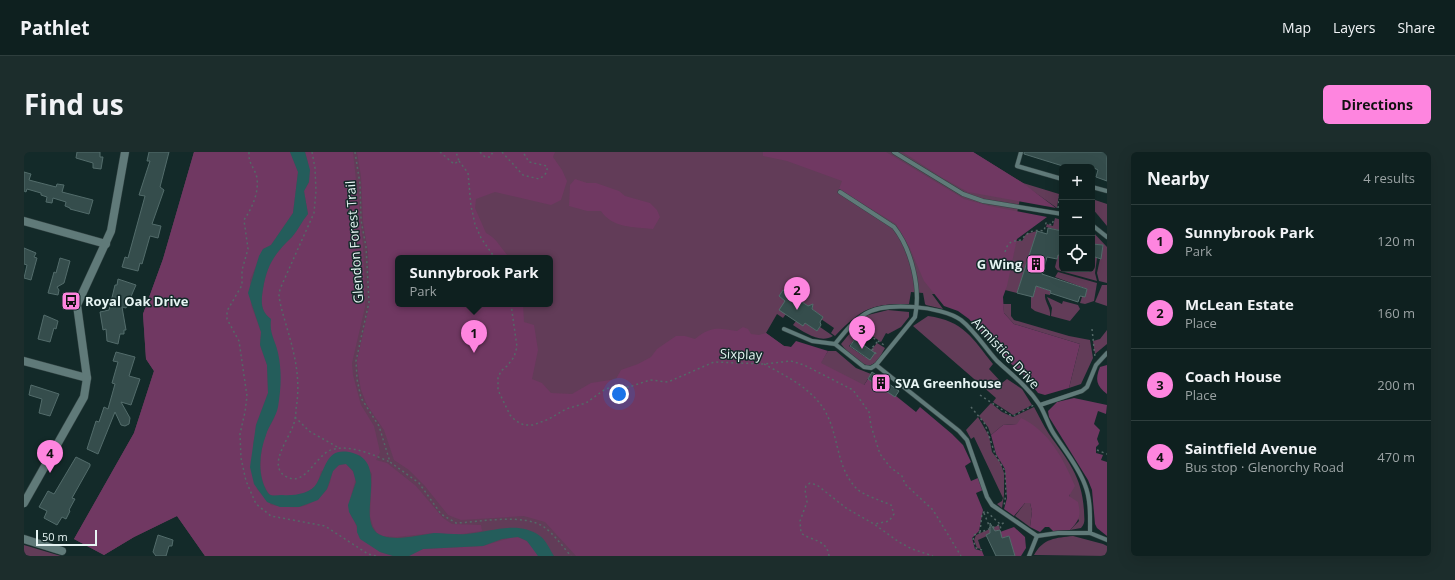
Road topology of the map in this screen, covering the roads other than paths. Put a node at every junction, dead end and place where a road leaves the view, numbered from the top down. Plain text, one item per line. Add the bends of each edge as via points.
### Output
1 (125, 152) edge
2 (894, 152) edge
3 (1021, 152) edge
4 (1059, 178) edge
5 (1095, 188) edge
6 (1107, 191) edge
7 (840, 192) dead end
8 (1059, 214) edge
9 (24, 221) edge
10 (1095, 227) edge
11 (1107, 237) edge
12 (106, 244) junction
13 (917, 307) junction
14 (784, 329) dead end
15 (835, 344) junction
16 (1107, 353) edge
17 (24, 361) edge
18 (876, 365) junction
19 (87, 378) junction
20 (1040, 405) junction
21 (28, 490) edge
22 (24, 503) edge
23 (1090, 533) junction
24 (1037, 536) junction
25 (24, 539) edge
26 (1107, 540) edge
27 (62, 551) dead end
28 (1029, 556) edge

1 - 12 street via 111,231
2 - 8 lane via 963,194 983,201
3 - 4 lane via 1017,166
5 - 6 lane
7 - 13 lane via 886,220 900,235 917,281
9 - 12 street
10 - 11 lane
12 - 19 street via 77,305
13 - 15 lane, Armistice Drive via 875,308 852,323
13 - 18 lane via 915,317
13 - 20 lane, Armistice Drive via 959,319 997,360 1023,383
14 - 15 lane via 812,341
15 - 18 lane via 864,367 871,368
16 - 20 lane via 1096,365 1087,387 1082,391
17 - 19 street
18 - 24 lane via 959,431 967,440 992,505
19 - 21 street via 81,404
20 - 23 lane, Armistice Drive via 1053,432 1078,468 1086,487
21 - 22 street
23 - 24 lane
23 - 26 lane
24 - 28 lane
25 - 27 street

